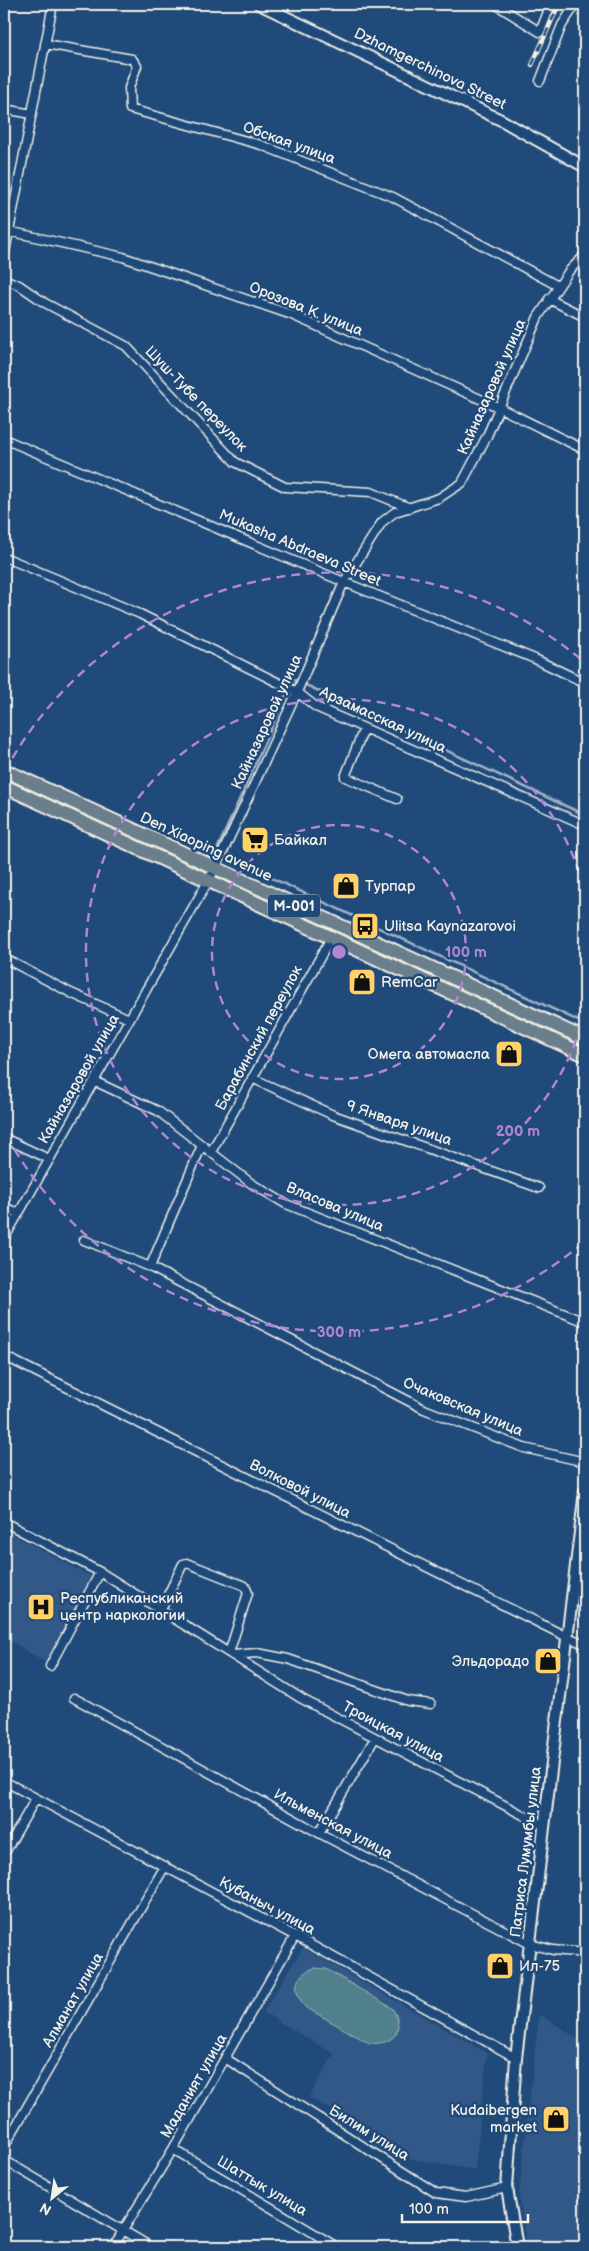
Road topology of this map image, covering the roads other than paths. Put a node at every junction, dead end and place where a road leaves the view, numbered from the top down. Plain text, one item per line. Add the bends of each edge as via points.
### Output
1 (53, 4) edge
2 (259, 4) edge
3 (495, 4) edge
4 (551, 4) edge
5 (576, 4) edge
6 (45, 44) junction
7 (540, 81) dead end
8 (4, 109) edge
9 (32, 114) junction
10 (585, 167) edge
11 (7, 231) edge
12 (585, 255) edge
13 (4, 257) edge
14 (4, 279) edge
15 (558, 286) junction
16 (549, 299) junction
17 (585, 317) edge
18 (498, 407) junction
19 (4, 439) edge
20 (585, 450) edge
21 (410, 508) junction
22 (9, 559) dead end
23 (344, 582) junction
24 (585, 683) edge
25 (297, 692) junction
26 (364, 728) junction
27 (4, 770) edge
28 (4, 786) edge
29 (396, 799) dead end
30 (585, 826) edge
31 (212, 874) junction
32 (331, 938) junction
33 (4, 958) edge
34 (434, 970) junction
35 (428, 983) junction
36 (129, 1019) junction
37 (585, 1040) edge
38 (585, 1054) edge
39 (252, 1078) junction
40 (94, 1081) junction
41 (4, 1138) edge
42 (202, 1145) junction
43 (211, 1152) junction
44 (49, 1159) junction
45 (540, 1188) dead end
46 (4, 1208) edge
47 (18, 1214) junction
48 (4, 1239) edge
49 (84, 1240) dead end
50 (150, 1267) junction
51 (585, 1322) edge
52 (4, 1356) edge
53 (585, 1462) edge
54 (585, 1491) edge
55 (4, 1522) edge
56 (100, 1572) junction
57 (161, 1609) junction
58 (567, 1637) junction
59 (585, 1644) edge
60 (231, 1654) junction
61 (50, 1666) dead end
62 (74, 1698) dead end
63 (431, 1704) dead end
64 (375, 1738) junction
65 (4, 1781) edge
66 (36, 1798) junction
67 (544, 1826) junction
68 (319, 1833) junction
69 (4, 1854) edge
70 (165, 1866) junction
71 (296, 1936) junction
72 (530, 1944) junction
73 (585, 1953) edge
74 (225, 2058) junction
75 (516, 2058) junction
76 (4, 2147) edge
77 (173, 2149) junction
78 (4, 2160) edge
79 (507, 2188) junction
80 (123, 2230) junction
81 (113, 2247) edge
82 (151, 2247) edge
83 (337, 2247) edge
84 (517, 2247) edge

1 - 6 street
2 - 10 street, Dzhamgerchinova Street via 503,121
3 - 4 street via 540,32
5 - 7 street via 562,26
6 - 9 street
6 - 15 street, Обская улица via 132,59 137,66 129,88 130,109 261,145 393,197
8 - 9 street
9 - 11 street
11 - 13 street
11 - 18 street, Орозова К. улица via 123,256 292,315
12 - 15 street, Кайназаровой улица via 568,270
14 - 21 street, Шуш-Тубе переулок via 20,285 44,304 126,346 235,462 285,487 371,492
15 - 16 street, Кайназаровой улица
16 - 17 street
16 - 18 street, Кайназаровой улица
18 - 20 street, Орозова К. улица
18 - 21 street, Кайназаровой улица via 462,483 439,498
19 - 23 street, Mukasha Abdraeva Street
21 - 23 street, Кайназаровой улица via 395,512 382,522
22 - 25 street, Арзамасская улица via 140,614
23 - 24 street, Mukasha Abdraeva Street via 535,659
23 - 25 street, Кайназаровой улица
25 - 26 street, Арзамасская улица via 316,707
25 - 31 street, Кайназаровой улица
26 - 29 street via 345,777
26 - 30 street, Арзамасская улица
27 - 31 main road, Den Xiaoping avenue / M-001
28 - 31 main road, Den Xiaoping avenue / M-001
31 - 32 main road, Den Xiaoping avenue / M-001
31 - 34 main road, Den Xiaoping avenue / M-001
31 - 36 street, Кайназаровой улица
32 - 35 main road, Den Xiaoping avenue / M-001
32 - 39 street, Барабинский переулок
33 - 36 street
34 - 35 main road
34 - 37 main road, Den Xiaoping avenue / M-001
35 - 38 main road, Den Xiaoping avenue / M-001
36 - 40 street, Кайназаровой улица
39 - 43 street, Барабинский переулок
39 - 45 street, 9 Января улица via 333,1115
40 - 42 street, Власова улица via 158,1111
40 - 44 street, Кайназаровой улица
41 - 44 street
42 - 43 street, Власова улица
42 - 50 street
43 - 51 street, Власова улица via 252,1184 286,1204
44 - 47 street, Кайназаровой улица
46 - 47 street
47 - 48 street, Кайназаровой улица
49 - 50 street, Очаковская улица
50 - 53 street, Очаковская улица via 424,1409 524,1448
52 - 58 street, Волковой улица
54 - 58 street, Патриса Лумумбы улица
55 - 56 street, Троицкая улица
56 - 57 street, Троицкая улица
56 - 61 street
57 - 60 street, Троицкая улица
57 - 60 street via 187,1563 245,1586 248,1593
58 - 59 street, Волковой улица
58 - 67 street, Патриса Лумумбы улица
60 - 63 street, Троицкая улица via 257,1653 288,1659 408,1701
60 - 64 street, Троицкая улица
62 - 68 street, Ильменская улица
64 - 67 street, Троицкая улица
64 - 68 street
65 - 66 street, Кубаныч улица
66 - 69 street
66 - 70 street, Кубаныч улица
67 - 72 street, Патриса Лумумбы улица
68 - 72 street, Ильменская улица
70 - 71 street, Кубаныч улица
70 - 76 street, Алманат улица
71 - 74 street, Маданият улица
71 - 75 street, Кубаныч улица
72 - 73 street, Ильменская улица
72 - 75 street, Патриса Лумумбы улица
74 - 77 street, Маданият улица
74 - 79 street, Билим улица via 436,2193 466,2197
75 - 79 street, Патриса Лумумбы улица
77 - 80 street, Маданият улица
77 - 83 street, Шаттык улица
78 - 80 street
79 - 84 street, Патриса Лумумбы улица
80 - 81 street, Маданият улица
80 - 82 street

